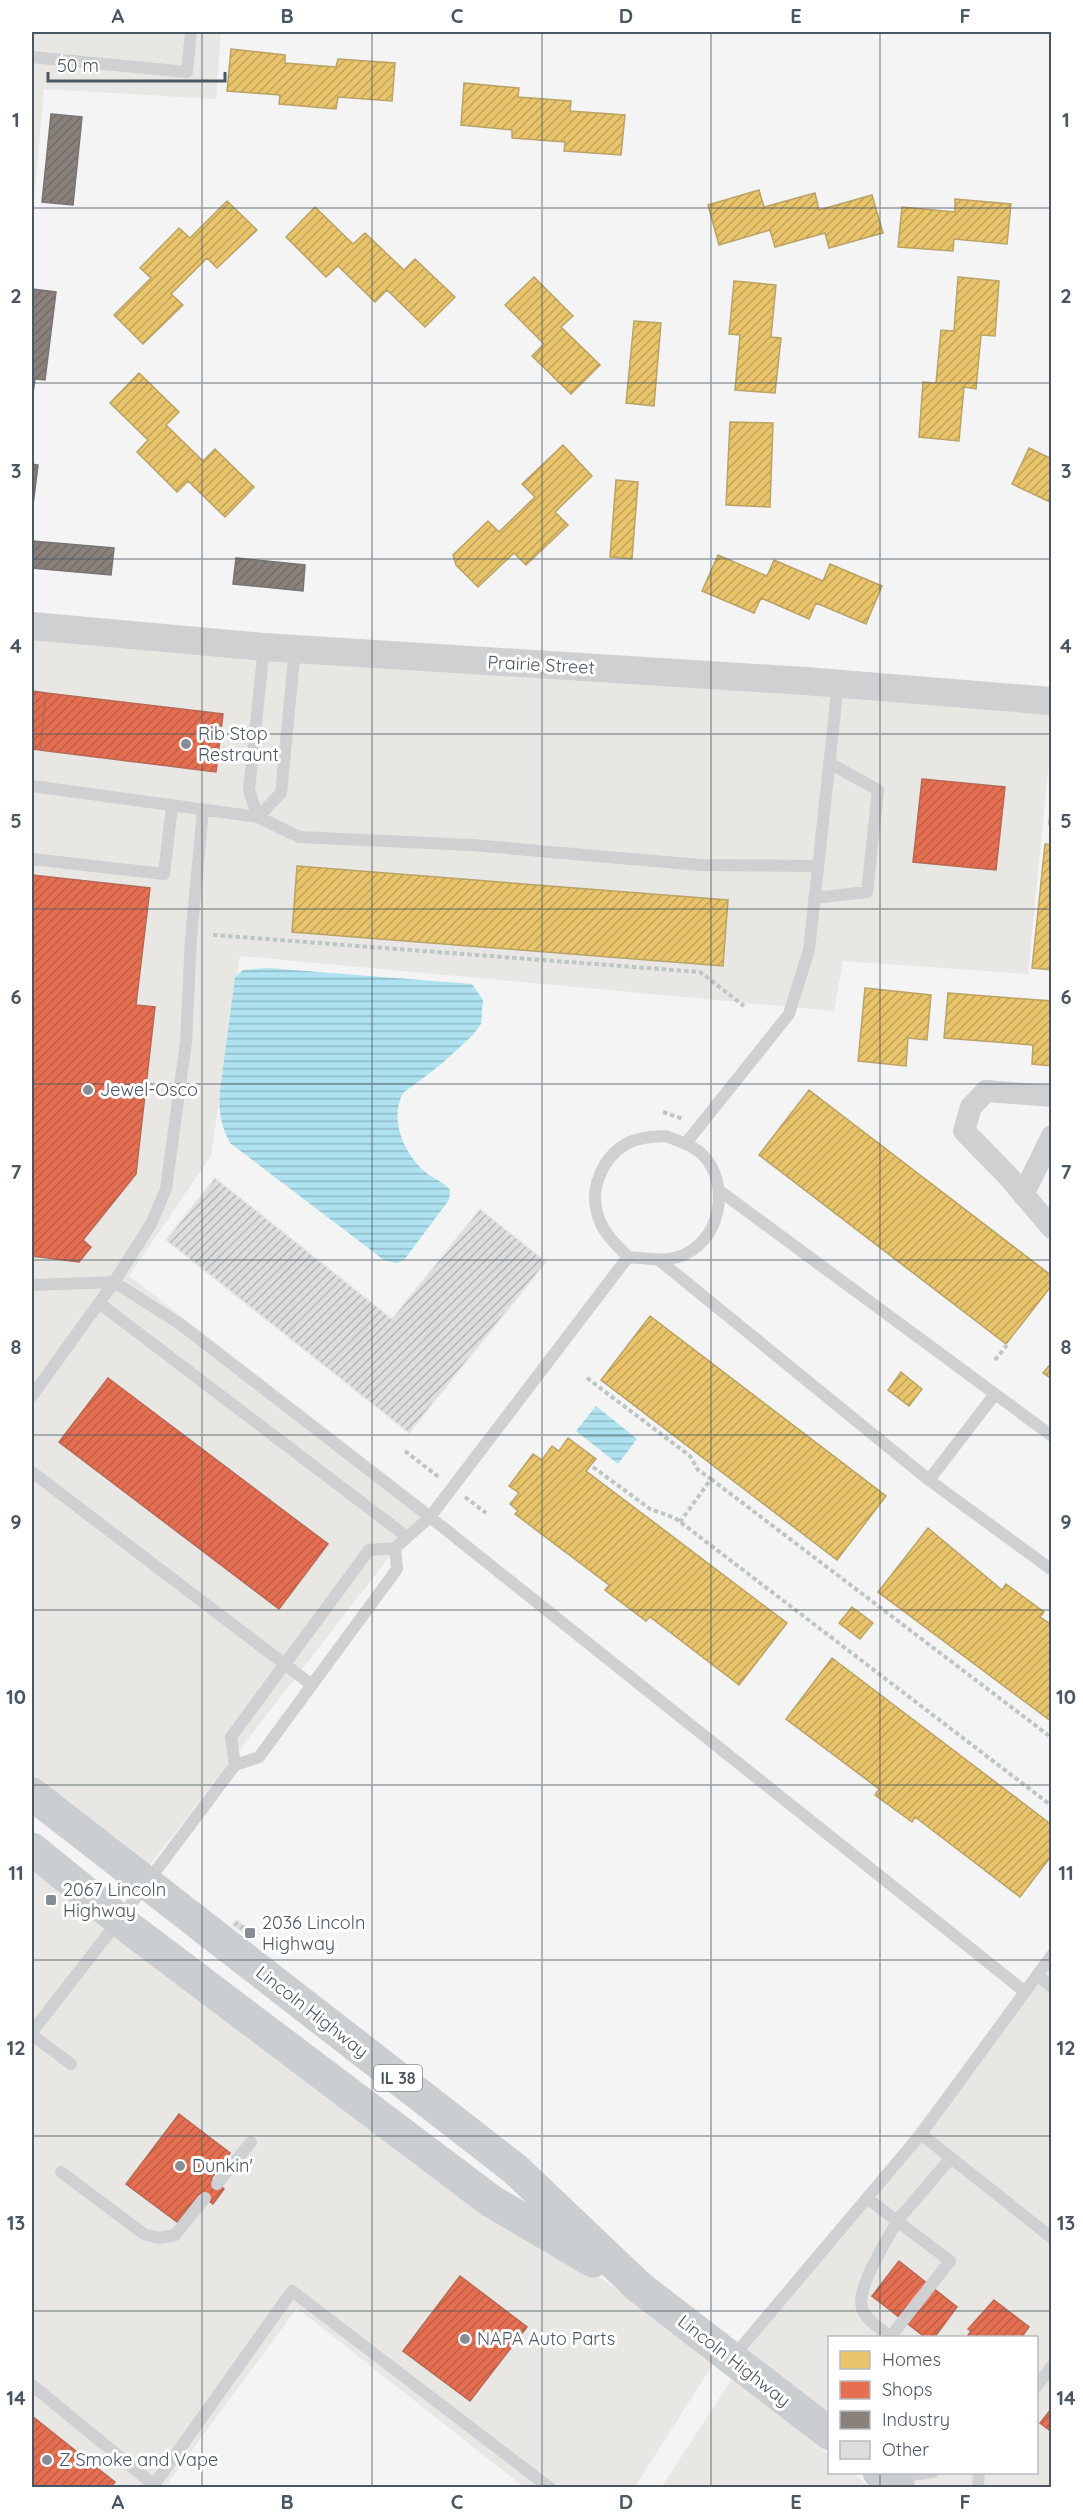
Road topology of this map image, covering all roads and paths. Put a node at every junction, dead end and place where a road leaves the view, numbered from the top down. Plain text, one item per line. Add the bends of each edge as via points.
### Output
1 (191, 32) edge
2 (32, 57) edge
3 (32, 626) edge
4 (264, 646) junction
5 (295, 649) junction
6 (838, 684) junction
7 (1052, 701) edge
8 (829, 763) junction
9 (32, 786) edge
10 (172, 806) junction
11 (203, 810) junction
12 (258, 817) junction
13 (32, 859) edge
14 (818, 866) junction
15 (814, 898) junction
16 (213, 935) dead end
17 (744, 1006) dead end
18 (1052, 1096) edge
19 (1052, 1136) edge
20 (686, 1143) junction
21 (720, 1191) junction
22 (1023, 1195) junction
23 (1052, 1228) edge
24 (628, 1257) junction
25 (659, 1260) junction
26 (114, 1282) junction
27 (33, 1288) edge
28 (99, 1303) junction
29 (1007, 1345) dead end
30 (995, 1360) dead end
31 (588, 1378) dead end
32 (995, 1394) junction
33 (32, 1396) edge
34 (1052, 1436) edge
35 (593, 1467) dead end
36 (32, 1472) edge
37 (711, 1479) junction
38 (929, 1480) junction
39 (430, 1517) junction
40 (680, 1522) junction
41 (407, 1538) junction
42 (395, 1548) junction
43 (1052, 1570) edge
44 (286, 1665) junction
45 (312, 1685) junction
46 (1052, 1737) edge
47 (235, 1765) junction
48 (32, 1794) edge
49 (1052, 1806) edge
50 (32, 1850) edge
51 (147, 1883) junction
52 (119, 1920) junction
53 (1052, 1955) edge
54 (1036, 1975) junction
55 (1052, 1987) edge
56 (1023, 1991) junction
57 (32, 2033) edge
58 (71, 2064) dead end
59 (921, 2134) junction
60 (251, 2142) dead end
61 (951, 2158) junction
62 (61, 2172) dead end
63 (217, 2184) dead end
64 (205, 2198) dead end
65 (867, 2198) junction
66 (897, 2221) junction
67 (1052, 2238) edge
68 (639, 2287) junction
69 (891, 2336) edge
70 (893, 2336) edge
71 (731, 2359) junction
72 (1052, 2366) edge
73 (1038, 2384) edge
74 (32, 2385) edge
75 (828, 2432) edge
76 (920, 2474) edge
77 (888, 2479) edge
78 (153, 2486) edge
79 (550, 2487) edge

1 - 2 lane via 187,72
3 - 4 street, Prairie Street
4 - 5 street, Prairie Street
4 - 12 lane via 249,789
5 - 6 street, Prairie Street
5 - 12 lane via 281,793
6 - 7 street, Prairie Street
6 - 8 lane
8 - 14 lane
8 - 15 lane via 878,790 877,802 867,892
9 - 10 lane
10 - 11 lane
10 - 13 lane via 164,874
11 - 12 lane
11 - 26 lane via 186,1042 166,1189 151,1224
12 - 14 lane via 299,837 472,845 700,865
14 - 15 lane
15 - 20 lane via 809,950 789,1014
16 - 17 path via 700,972
18 - 22 street via 986,1091 968,1115 964,1131
19 - 22 street
20 - 21 lane via 708,1163
20 - 24 lane via 666,1136 626,1144 610,1157 599,1174 595,1194 597,1215 606,1234
21 - 25 lane via 718,1212 710,1231 697,1246 679,1257
21 - 32 lane
22 - 23 street
24 - 25 lane
24 - 39 lane
25 - 38 lane
26 - 27 lane
26 - 28 lane
26 - 39 lane via 180,1324
28 - 33 lane
28 - 41 lane
29 - 30 path
31 - 37 path via 690,1456 698,1470
32 - 34 lane
32 - 38 lane
35 - 40 path via 650,1509
36 - 44 lane
37 - 40 path
37 - 46 path
38 - 43 lane
39 - 41 lane
39 - 56 lane
40 - 49 path
41 - 42 lane
42 - 44 lane via 369,1550
42 - 45 lane via 397,1569
44 - 45 lane
44 - 47 lane via 231,1737
45 - 47 lane via 259,1757
47 - 51 lane
48 - 51 main road, Lincoln Highway / IL 38
50 - 52 main road, Lincoln Highway / IL 38
51 - 52 lane
51 - 68 main road, Lincoln Highway / IL 38 via 515,2169
52 - 57 lane
52 - 68 main road, Lincoln Highway / IL 38 via 491,2201
53 - 54 lane
54 - 55 lane
54 - 56 lane
56 - 59 lane
57 - 58 lane
59 - 61 lane
59 - 65 lane
60 - 63 lane
61 - 66 lane
61 - 67 lane
62 - 64 lane via 144,2234 159,2238 175,2235
65 - 66 lane
65 - 71 lane
66 - 69 lane via 861,2297 863,2310 872,2322
66 - 70 lane via 950,2261
68 - 71 main road, Lincoln Highway / IL 38
71 - 75 main road, Lincoln Highway / IL 38
72 - 73 lane
74 - 78 lane
76 - 77 lane
78 - 79 lane via 292,2291

